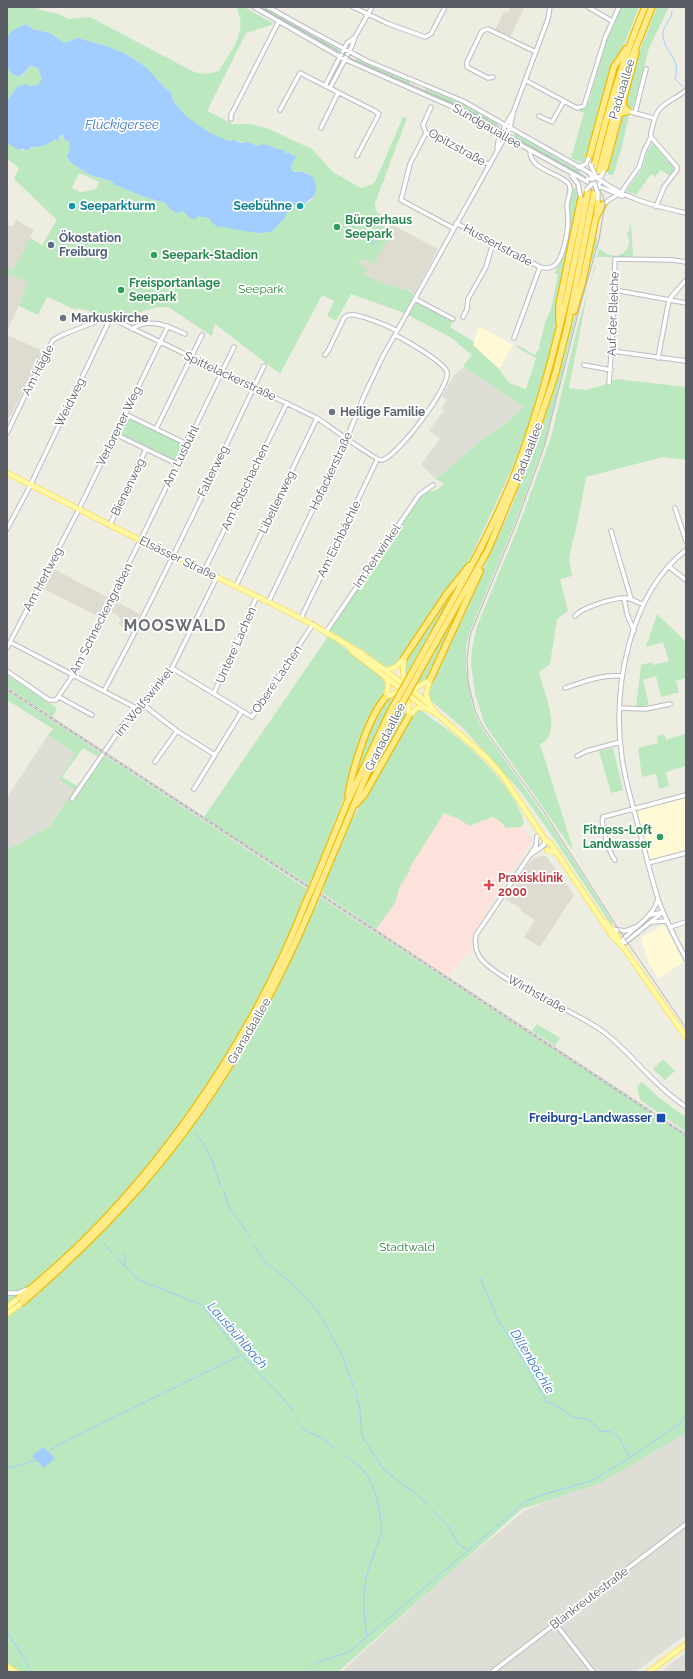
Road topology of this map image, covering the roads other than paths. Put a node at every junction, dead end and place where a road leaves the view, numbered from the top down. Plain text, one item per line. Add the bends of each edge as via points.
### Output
1 (254, 7) edge
2 (268, 7) edge
3 (353, 7) edge
4 (372, 7) edge
5 (444, 7) edge
6 (550, 7) edge
7 (588, 7) edge
8 (619, 7) edge
9 (645, 7) edge
10 (652, 7) edge
11 (368, 15) junction
12 (278, 21) junction
13 (612, 21) junction
14 (354, 37) junction
15 (632, 38) junction
16 (636, 44) junction
17 (344, 49) junction
18 (349, 51) junction
19 (536, 52) junction
20 (340, 56) junction
21 (344, 58) junction
22 (646, 70) dead end
23 (493, 77) dead end
24 (524, 80) junction
25 (328, 87) junction
26 (685, 91) edge
27 (338, 93) junction
28 (623, 100) junction
29 (564, 101) junction
30 (431, 107) dead end
31 (280, 110) dead end
32 (628, 111) junction
33 (513, 113) junction
34 (635, 113) junction
35 (539, 116) dead end
36 (618, 116) junction
37 (654, 118) junction
38 (231, 119) dead end
39 (505, 125) junction
40 (321, 128) dead end
41 (510, 128) junction
42 (426, 132) junction
43 (502, 132) junction
44 (506, 135) junction
45 (651, 137) junction
46 (497, 150) junction
47 (530, 151) junction
48 (590, 155) junction
49 (357, 156) dead end
50 (490, 165) junction
51 (593, 166) junction
52 (578, 167) junction
53 (570, 174) junction
54 (598, 181) junction
55 (620, 194) junction
56 (595, 196) junction
57 (581, 198) junction
58 (656, 207) junction
59 (686, 213) edge
60 (456, 223) junction
61 (453, 228) junction
62 (493, 243) junction
63 (686, 262) edge
64 (540, 267) junction
65 (686, 280) edge
66 (615, 290) junction
67 (415, 299) junction
68 (670, 300) junction
69 (686, 303) edge
70 (463, 317) dead end
71 (110, 319) junction
72 (453, 320) dead end
73 (568, 324) junction
74 (168, 326) junction
75 (132, 328) junction
76 (396, 333) junction
77 (185, 334) dead end
78 (202, 335) dead end
79 (558, 336) junction
80 (514, 338) dead end
81 (160, 342) junction
82 (234, 347) dead end
83 (612, 351) junction
84 (325, 355) dead end
85 (191, 358) junction
86 (658, 358) junction
87 (686, 361) edge
88 (584, 365) dead end
89 (264, 366) dead end
90 (611, 370) junction
91 (222, 372) junction
92 (609, 382) dead end
93 (254, 387) junction
94 (286, 403) junction
95 (125, 414) junction
96 (317, 418) junction
97 (156, 429) junction
98 (7, 433) edge
99 (115, 434) junction
100 (347, 438) junction
101 (187, 444) junction
102 (146, 450) junction
103 (377, 460) junction
104 (177, 464) junction
105 (7, 473) edge
106 (30, 485) junction
107 (433, 485) dead end
108 (675, 508) dead end
109 (79, 510) junction
110 (110, 525) junction
111 (7, 529) edge
112 (611, 531) dead end
113 (141, 540) junction
114 (686, 541) edge
115 (488, 550) junction
116 (686, 550) edge
117 (173, 556) junction
118 (474, 561) junction
119 (668, 566) junction
120 (204, 572) junction
121 (217, 577) junction
122 (686, 580) edge
123 (236, 586) junction
124 (257, 596) junction
125 (624, 598) junction
126 (631, 599) junction
127 (269, 601) junction
128 (643, 604) junction
129 (575, 616) dead end
130 (302, 618) junction
131 (313, 624) junction
132 (634, 631) junction
133 (326, 632) junction
134 (10, 642) junction
135 (348, 645) junction
136 (7, 648) edge
137 (404, 658) junction
138 (421, 664) junction
139 (172, 668) junction
140 (386, 670) junction
141 (7, 671) edge
142 (72, 675) junction
143 (622, 676) junction
144 (387, 678) junction
145 (430, 680) junction
146 (405, 688) junction
147 (565, 688) dead end
148 (104, 691) junction
149 (214, 694) junction
150 (59, 697) junction
151 (386, 697) junction
152 (408, 702) dead end
153 (141, 703) junction
154 (670, 704) dead end
155 (430, 705) junction
156 (424, 707) junction
157 (136, 708) junction
158 (620, 708) junction
159 (242, 711) junction
160 (437, 714) junction
161 (92, 715) dead end
162 (408, 716) junction
163 (177, 731) junction
164 (620, 742) junction
165 (215, 755) junction
166 (577, 756) dead end
167 (155, 762) dead end
168 (194, 789) dead end
169 (686, 795) edge
170 (72, 799) dead end
171 (347, 803) junction
172 (352, 809) junction
173 (633, 809) junction
174 (536, 827) junction
175 (537, 836) joint
176 (545, 839) junction
177 (536, 846) junction
178 (547, 850) joint
179 (536, 851) junction
180 (553, 852) junction
181 (686, 853) edge
182 (530, 855) junction
183 (560, 858) junction
184 (615, 860) dead end
185 (648, 863) junction
186 (658, 899) junction
187 (309, 904) junction
188 (663, 912) junction
189 (598, 914) junction
190 (650, 915) junction
191 (667, 920) junction
192 (651, 922) junction
193 (686, 922) edge
194 (635, 927) junction
195 (670, 927) junction
196 (613, 930) junction
197 (622, 943) junction
198 (686, 959) edge
199 (686, 1037) edge
200 (686, 1107) edge
201 (32, 1288) junction
202 (7, 1293) edge
203 (21, 1300) junction
204 (8, 1304) edge
205 (14, 1310) junction
206 (7, 1314) edge
207 (686, 1524) edge
208 (555, 1623) junction
209 (686, 1644) edge
210 (7, 1666) edge
211 (16, 1672) edge
212 (492, 1672) edge
213 (593, 1672) edge
214 (649, 1672) edge

1 - 12 street, Sundgauallee
2 - 17 street, Sundgauallee
3 - 11 street
4 - 11 street
5 - 11 street via 431,34 425,37
6 - 19 street
7 - 13 street
8 - 13 street
9 - 15 highway, Paduaallee
10 - 16 highway, Paduaallee
11 - 14 street
12 - 20 street, Sundgauallee
12 - 38 street
13 - 29 street via 585,104 577,108
14 - 17 street
14 - 18 street
15 - 48 highway via 614,67
15 - 51 highway, Paduaallee via 613,93
16 - 28 highway via 635,60
16 - 54 highway, Paduaallee via 616,106
17 - 18 street, Sundgauallee
17 - 20 street
18 - 21 street
18 - 39 street, Sundgauallee via 452,96
19 - 23 street via 484,29 467,62 467,67 488,78
19 - 24 street
20 - 21 street, Sundgauallee
20 - 25 street
21 - 25 street
21 - 43 street, Sundgauallee via 464,111
22 - 34 street
24 - 29 street
24 - 33 street
25 - 27 street
25 - 31 street via 300,74
26 - 37 street via 662,105
27 - 40 street
27 - 49 street via 379,114
28 - 32 highway
28 - 36 highway
29 - 35 street via 552,122
30 - 42 street, Opitzstraße via 423,125
32 - 34 street
32 - 36 highway
33 - 39 street, Hofackerstraße
33 - 41 street, Hofackerstraße
34 - 37 street
36 - 54 highway
37 - 45 street
39 - 41 street, Sundgauallee
39 - 43 street, Hofackerstraße
41 - 44 street, Hofackerstraße
41 - 52 street, Sundgauallee
42 - 50 street, Opitzstraße
42 - 61 street via 410,164 401,200
43 - 44 street, Sundgauallee
43 - 46 street, Hofackerstraße
44 - 46 street, Hofackerstraße
44 - 47 street, Sundgauallee
45 - 55 street via 639,167
45 - 58 street via 677,167 664,187
46 - 50 street, Hofackerstraße
47 - 53 street, Sundgauallee
47 - 64 street via 534,162 567,183 570,190 567,205 568,225 562,254 553,267
48 - 51 street
48 - 52 street via 586,164
50 - 60 street, Hofackerstraße
51 - 54 street, bridge
52 - 54 street, Sundgauallee, bridge
53 - 54 street, Sundgauallee
53 - 57 street via 578,184
54 - 55 street, Sundgauallee
54 - 56 street, bridge
54 - 56 street, bridge
55 - 56 street via 609,200
55 - 58 street, Sundgauallee
56 - 57 street
56 - 73 highway, Paduaallee
56 - 73 highway via 597,214 581,289
56 - 79 highway, Paduaallee via 574,266
57 - 79 highway via 559,305
58 - 59 street, Sundgauallee
60 - 61 street, Hofackerstraße
60 - 62 street, Husserlstraße
61 - 67 street, Hofackerstraße
62 - 64 street, Husserlstraße
62 - 70 street via 486,267 468,300
63 - 66 street, Auf der Bleiche via 615,259
64 - 80 street
65 - 68 street
66 - 68 street
66 - 83 street, Auf der Bleiche
67 - 72 street
67 - 76 street, Hofackerstraße
68 - 69 street
68 - 86 street
71 - 75 street, Spittelackerstraße
71 - 98 street, Am Hägle via 94,322 53,340
71 - 106 street, Weidweg
73 - 115 highway, Paduaallee via 540,421
74 - 75 street via 151,323
74 - 77 street
74 - 81 street, Verlorener Weg
75 - 81 street, Spittelackerstraße
76 - 84 street via 370,319 348,315
76 - 100 street, Hofackerstraße via 370,383
76 - 103 street via 443,367 447,377 416,427 388,458
78 - 85 street
79 - 118 highway, Paduaallee via 523,453
81 - 85 street, Spittelackerstraße
81 - 95 street, Verlorener Weg
82 - 91 street, Am Lusbühl
83 - 86 street
83 - 90 street, Auf der Bleiche
85 - 91 street, Spittelackerstraße
85 - 97 street
86 - 87 street
88 - 90 street, Auf der Bleiche
89 - 93 street, Falterweg
90 - 92 street, Auf der Bleiche
91 - 93 street, Spittelackerstraße
91 - 101 street, Am Lusbühl
93 - 94 street, Spittelackerstraße
93 - 117 street, Falterweg
94 - 96 street, Spittelackerstraße
94 - 120 street, Am Rotschachen
95 - 97 street
95 - 99 street, Verlorener Weg
96 - 100 street, Spittelackerstraße
96 - 123 street, Libellenweg
97 - 101 street
99 - 102 street
99 - 109 street, Verlorener Weg
100 - 103 street, Spittelackerstraße
100 - 127 street, Hofackerstraße
101 - 104 street, Am Lusbühl
102 - 104 street
102 - 110 street, Bienenweg
103 - 130 street, Am Eichbächle
104 - 113 street, Am Lusbühl
105 - 106 main road, Elsässer Straße
106 - 109 main road, Elsässer Straße
106 - 111 street, Weidweg
107 - 133 street, Im Rehwinkel via 419,495
108 - 114 street
109 - 110 main road, Elsässer Straße
109 - 134 street, Am Hertweg
110 - 113 main road, Elsässer Straße
112 - 126 street
113 - 117 main road, Elsässer Straße
113 - 142 street, Am Schneckengraben
115 - 138 highway, Paduaallee
115 - 145 highway
116 - 119 street
117 - 120 main road, Elsässer Straße
117 - 148 street, Falterweg
118 - 137 highway via 462,573
118 - 138 highway, Paduaallee
119 - 122 street
119 - 128 street
120 - 121 main road, Elsässer Straße
121 - 123 main road, Elsässer Straße
121 - 139 street, Im Wolfswinkel
123 - 124 main road, Elsässer Straße
124 - 127 main road, Elsässer Straße
124 - 149 street, Untere Lachen
125 - 126 street
125 - 129 street via 583,609
125 - 132 street
126 - 128 street
127 - 130 main road, Elsässer Straße
128 - 132 street
130 - 131 main road, Elsässer Straße
131 - 133 main road, Elsässer Straße
131 - 159 street, Obere Lachen via 252,717
132 - 143 street
133 - 135 main road, Elsässer Straße
134 - 136 street, Am Hertweg
134 - 142 street
135 - 140 main road, Elsässer Straße
135 - 144 main road, Elsässer Straße via 353,652
137 - 140 main road via 396,667
137 - 146 main road
138 - 146 highway, Paduaallee, bridge
139 - 149 street, Obere Lachen
139 - 153 street, Im Wolfswinkel
140 - 146 main road, Elsässer Straße
141 - 150 street, Am Schneckengraben via 50,700
142 - 148 street
142 - 150 street, Am Schneckengraben
143 - 147 street via 608,675
143 - 158 street
144 - 146 main road, Elsässer Straße
144 - 151 main road
145 - 146 main road
145 - 155 main road via 426,694
146 - 151 main road
146 - 155 main road, Elsässer Straße
146 - 156 main road, Elsässer Straße
146 - 171 highway, Granadaallee, bridge via 390,712
146 - 172 highway, Granadaallee, bridge via 395,716
148 - 157 street
149 - 159 street, Obere Lachen
150 - 161 street
151 - 171 highway via 370,722 350,783
152 - 162 main road
153 - 157 street, Im Wolfswinkel
153 - 163 street
154 - 158 street via 646,709
155 - 160 main road, Elsässer Straße
156 - 160 main road, Elsässer Straße
156 - 162 main road via 417,708
157 - 170 street, Im Wolfswinkel
158 - 164 street
159 - 165 street
160 - 174 main road, Elsässer Straße via 471,743 502,775
162 - 172 highway via 364,795
163 - 165 street
163 - 167 street
164 - 166 street
164 - 173 street
165 - 168 street
169 - 173 street
171 - 187 highway, Granadaallee, bridge via 316,879
172 - 187 highway, Granadaallee, bridge
173 - 184 street via 602,819 610,852
173 - 185 street
174 - 175 main road
174 - 176 main road, Elsässer Straße
175 - 177 street, Wirthstraße
176 - 177 street, Wirthstraße
176 - 179 street via 544,845
176 - 180 main road, Elsässer Straße
176 - 183 main road, Elsässer Straße
177 - 182 street, Wirthstraße
178 - 179 street
178 - 180 main road
179 - 182 street, Wirthstraße
180 - 183 main road, Elsässer Straße
181 - 185 street
182 - 200 street, Wirthstraße via 476,935 478,954 487,964 518,985 606,1034
183 - 189 main road, Elsässer Straße
185 - 186 street
186 - 188 street
186 - 190 street
187 - 201 highway, Granadaallee via 262,998 224,1063 186,1120 154,1163 115,1208
187 - 203 highway, Granadaallee via 290,955 263,1009 229,1066 174,1144 139,1187 78,1253
188 - 190 street
188 - 191 street
188 - 192 street
189 - 196 main road, Elsässer Straße
189 - 197 main road, Elsässer Straße via 613,938
190 - 194 street
191 - 192 street
191 - 195 street
192 - 197 street
193 - 195 street
194 - 196 street via 625,931
194 - 197 street
195 - 198 street
196 - 197 main road, Elsässer Straße
197 - 199 main road, Elsässer Straße
201 - 202 street via 18,1293
201 - 203 highway, Granadaallee
203 - 204 main road, Granadaallee
203 - 205 main road, Granadaallee
204 - 205 street
205 - 206 main road, Granadaallee
207 - 208 street, Blankreutestraße
208 - 212 street, Blankreutestraße
208 - 213 street
209 - 214 main road
210 - 211 main road

